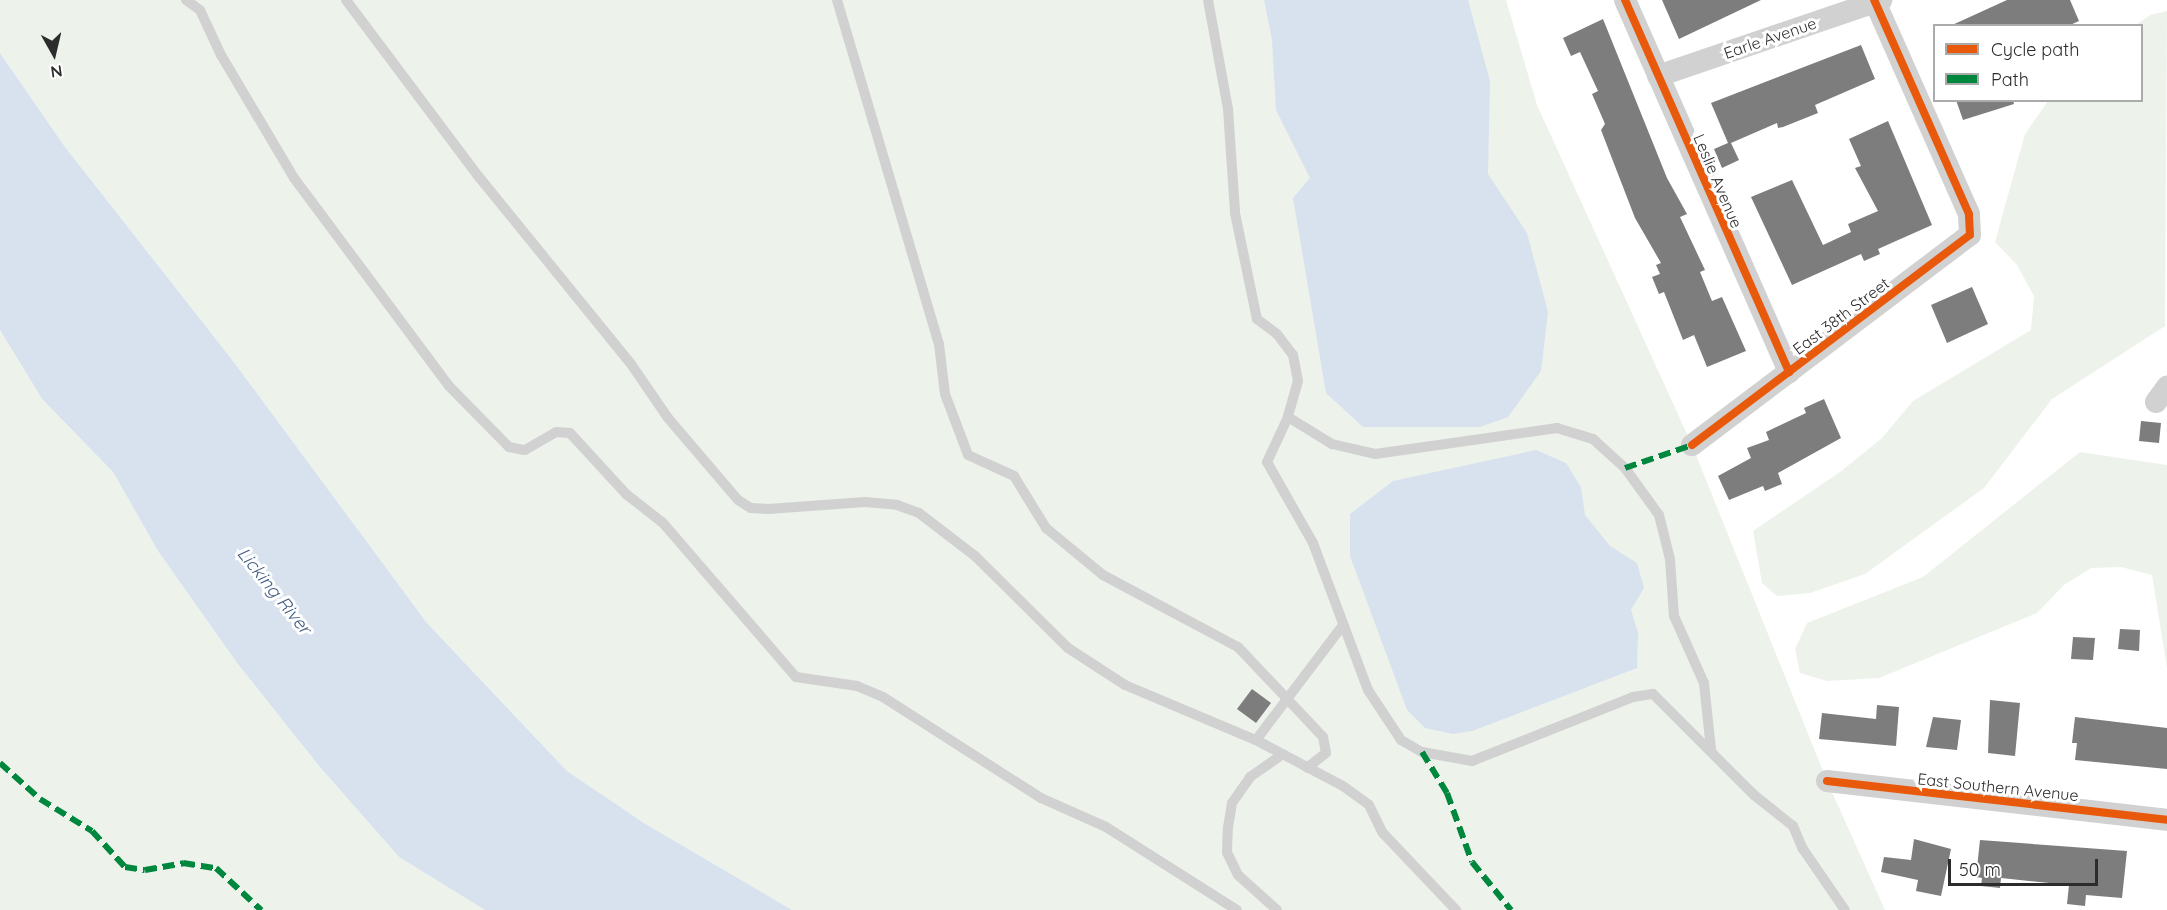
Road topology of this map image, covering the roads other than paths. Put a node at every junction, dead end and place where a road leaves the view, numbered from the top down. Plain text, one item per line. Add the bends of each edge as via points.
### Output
1 (186, 0) edge
2 (346, 0) edge
3 (837, 0) edge
4 (1208, 0) edge
5 (1625, 0) edge
6 (1876, 1) edge
7 (1658, 76) junction
8 (1789, 372) junction
9 (1288, 417) junction
10 (1692, 445) dead end
11 (1342, 625) junction
12 (1287, 696) junction
13 (1256, 740) junction
14 (1711, 750) junction
15 (1283, 754) junction
16 (1307, 768) junction
17 (1827, 781) dead end
18 (2167, 820) edge
19 (1237, 910) edge
20 (1277, 910) edge
21 (1456, 910) edge
22 (1845, 910) edge

1 - 19 lane via 200,10 221,55 294,178 449,386 509,447 525,450 556,432 570,433 626,494 663,523 796,677 857,686 884,697 1041,798 1106,827
2 - 13 lane via 479,177 631,364 668,418 738,500 751,508 865,502 897,505 920,513 975,556 1068,648 1125,685
3 - 12 lane via 939,344 945,394 968,455 1014,476 1046,528 1066,548 1103,574 1238,647
4 - 9 lane via 1228,109 1235,213 1257,320 1277,333 1293,355 1298,381
5 - 7 street, Leslie Avenue
6 - 7 street, Earle Avenue
6 - 8 street, East 38th Street via 1972,224 1970,235
7 - 8 street, Leslie Avenue
8 - 10 street, East 38th Street
9 - 11 lane via 1267,462 1313,543
9 - 14 lane via 1332,444 1376,454 1557,428 1593,439 1625,468 1659,514 1670,559 1674,616 1704,683
11 - 12 lane
11 - 14 lane via 1368,690 1401,740 1422,752 1472,761 1633,697 1653,694
12 - 13 lane
12 - 16 lane via 1323,737 1326,753
13 - 15 lane
14 - 22 lane via 1754,795 1793,826 1803,849
15 - 16 lane
15 - 20 lane via 1250,777 1232,803 1227,852 1238,875
16 - 21 lane via 1369,805 1382,832
17 - 18 street, East Southern Avenue

